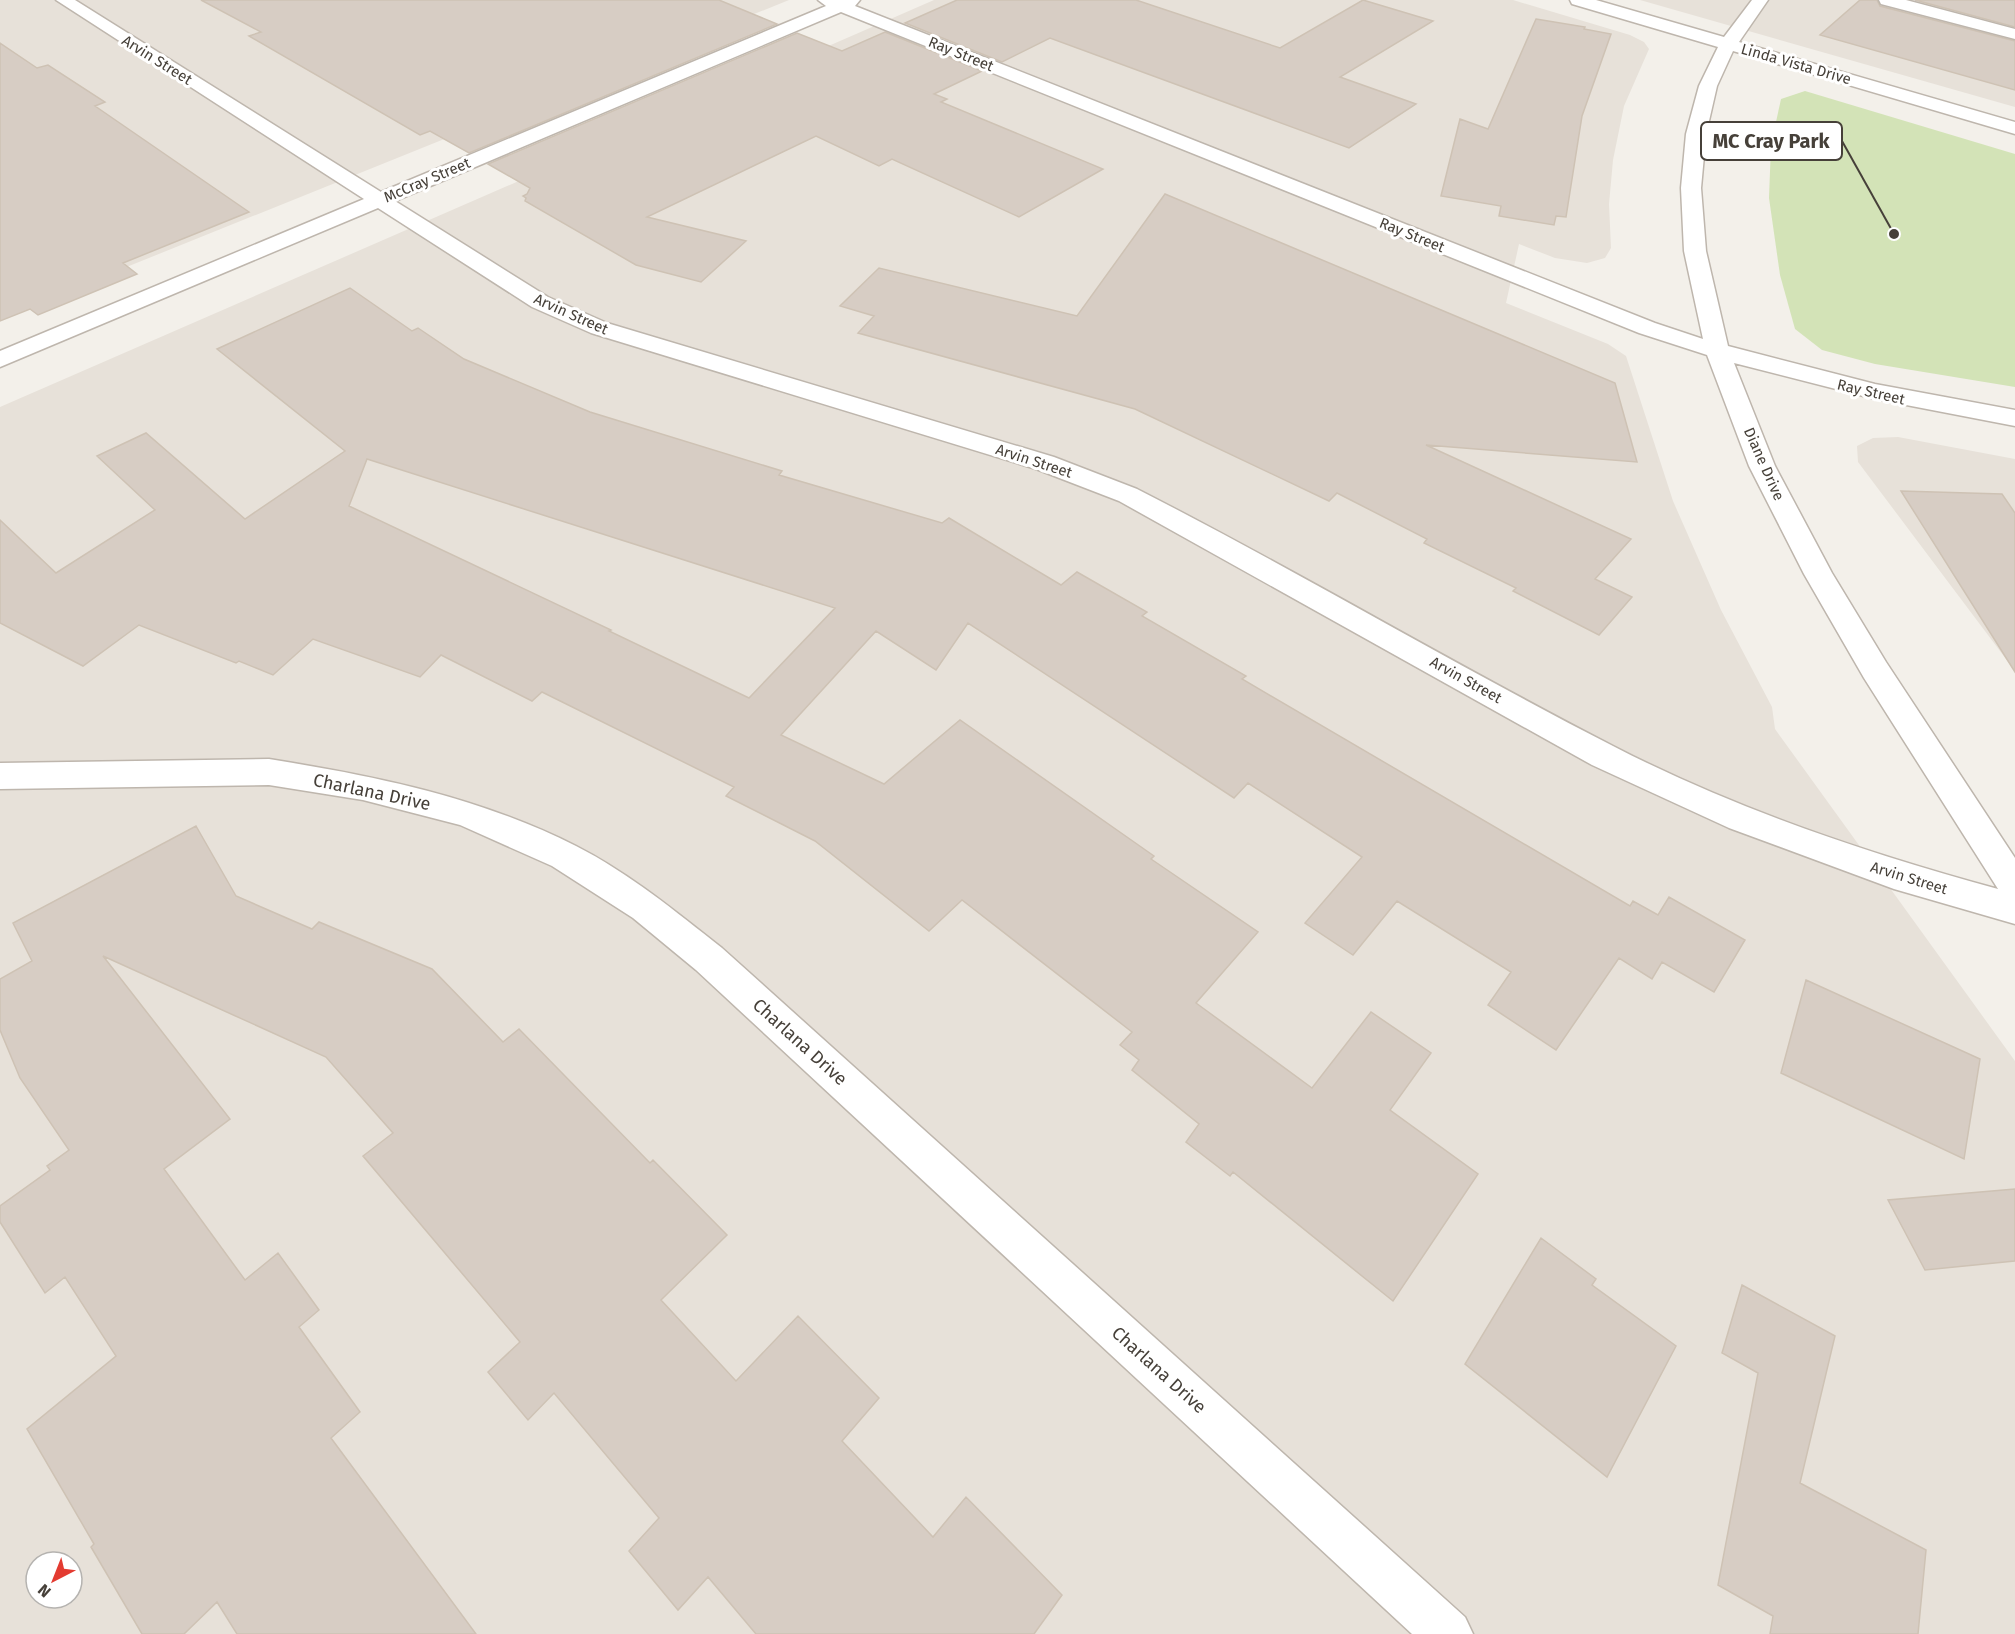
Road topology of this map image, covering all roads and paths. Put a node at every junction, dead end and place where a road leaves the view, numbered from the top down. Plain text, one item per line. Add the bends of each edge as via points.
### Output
1 (64, 0) edge
2 (1578, 0) edge
3 (1760, 0) edge
4 (1887, 0) edge
5 (840, 2) edge
6 (2015, 34) edge
7 (1728, 44) junction
8 (2015, 128) edge
9 (379, 200) junction
10 (1718, 352) junction
11 (0, 360) edge
12 (2015, 418) edge
13 (0, 776) edge
14 (2015, 886) edge
15 (2015, 909) edge
16 (1448, 1634) edge

1 - 9 street, Arvin Street
2 - 7 street, Linda Vista Drive
3 - 7 street, Diane Drive
4 - 6 street
5 - 9 street, McCray Street
5 - 10 street, Ray Street via 1647,328
7 - 8 street, Linda Vista Drive
7 - 10 street, Diane Drive via 1708,86 1696,134 1690,188 1695,250
9 - 11 street, McCray Street
9 - 15 street, Arvin Street via 540,302 599,328 1046,463 1128,495 1604,756 1752,823 1894,874
10 - 12 street, Ray Street via 1926,404
10 - 14 street, Diane Drive via 1762,466 1818,574 1875,670
13 - 16 street, Charlana Drive via 269,772 363,787 467,814 564,856 645,907 709,959

